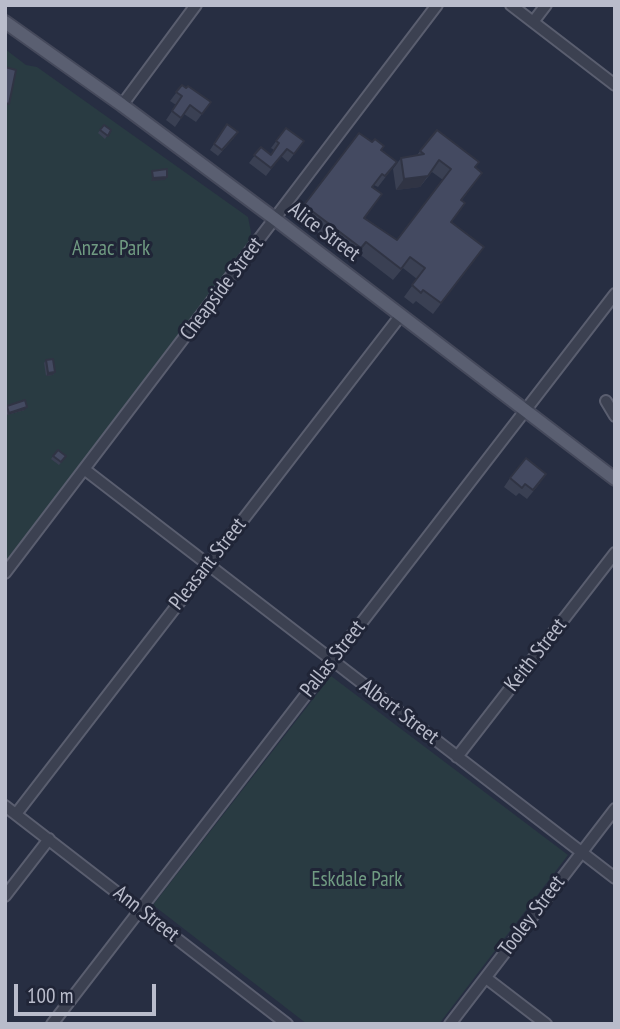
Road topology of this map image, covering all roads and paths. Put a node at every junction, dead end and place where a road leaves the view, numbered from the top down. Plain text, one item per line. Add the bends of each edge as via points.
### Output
1 (196, 5) edge
2 (437, 5) edge
3 (511, 5) edge
4 (546, 5) edge
5 (5, 22) edge
6 (533, 22) junction
7 (615, 85) edge
8 (122, 105) junction
9 (275, 219) junction
10 (615, 294) edge
11 (401, 315) junction
12 (607, 401) dead end
13 (526, 411) junction
14 (615, 416) edge
15 (84, 469) junction
16 (615, 479) edge
17 (615, 553) edge
18 (206, 565) junction
19 (5, 573) edge
20 (331, 661) junction
21 (457, 757) junction
22 (5, 806) edge
23 (615, 809) edge
24 (16, 814) junction
25 (49, 839) junction
26 (581, 852) junction
27 (615, 878) edge
28 (5, 896) edge
29 (140, 910) junction
30 (486, 978) junction
31 (52, 1024) edge
32 (287, 1024) edge
33 (450, 1024) edge
34 (546, 1024) edge

1 - 8 street
2 - 9 street, Cheapside Street
3 - 6 street
4 - 6 street
5 - 8 main road, Alice Street
6 - 7 street
8 - 9 main road, Alice Street
9 - 11 main road, Alice Street
9 - 15 street, Cheapside Street
10 - 13 street, Pallas Street
11 - 13 main road, Alice Street
11 - 18 street, Pleasant Street
12 - 14 street
13 - 16 main road, Alice Street
13 - 20 street, Pallas Street
15 - 18 street, Albert Street
15 - 19 street, Cheapside Street
17 - 21 street, Keith Street
18 - 20 street, Albert Street
18 - 24 street, Pleasant Street
20 - 21 street, Albert Street
20 - 29 street, Pallas Street
21 - 26 street, Albert Street
22 - 24 street, Ann Street
23 - 26 street, Tooley Street
24 - 25 street, Ann Street
25 - 28 street
25 - 29 street, Ann Street
26 - 27 street, Albert Street
26 - 30 street, Tooley Street
29 - 31 street, Pallas Street
29 - 32 street, Ann Street
30 - 33 street, Tooley Street
30 - 34 street

